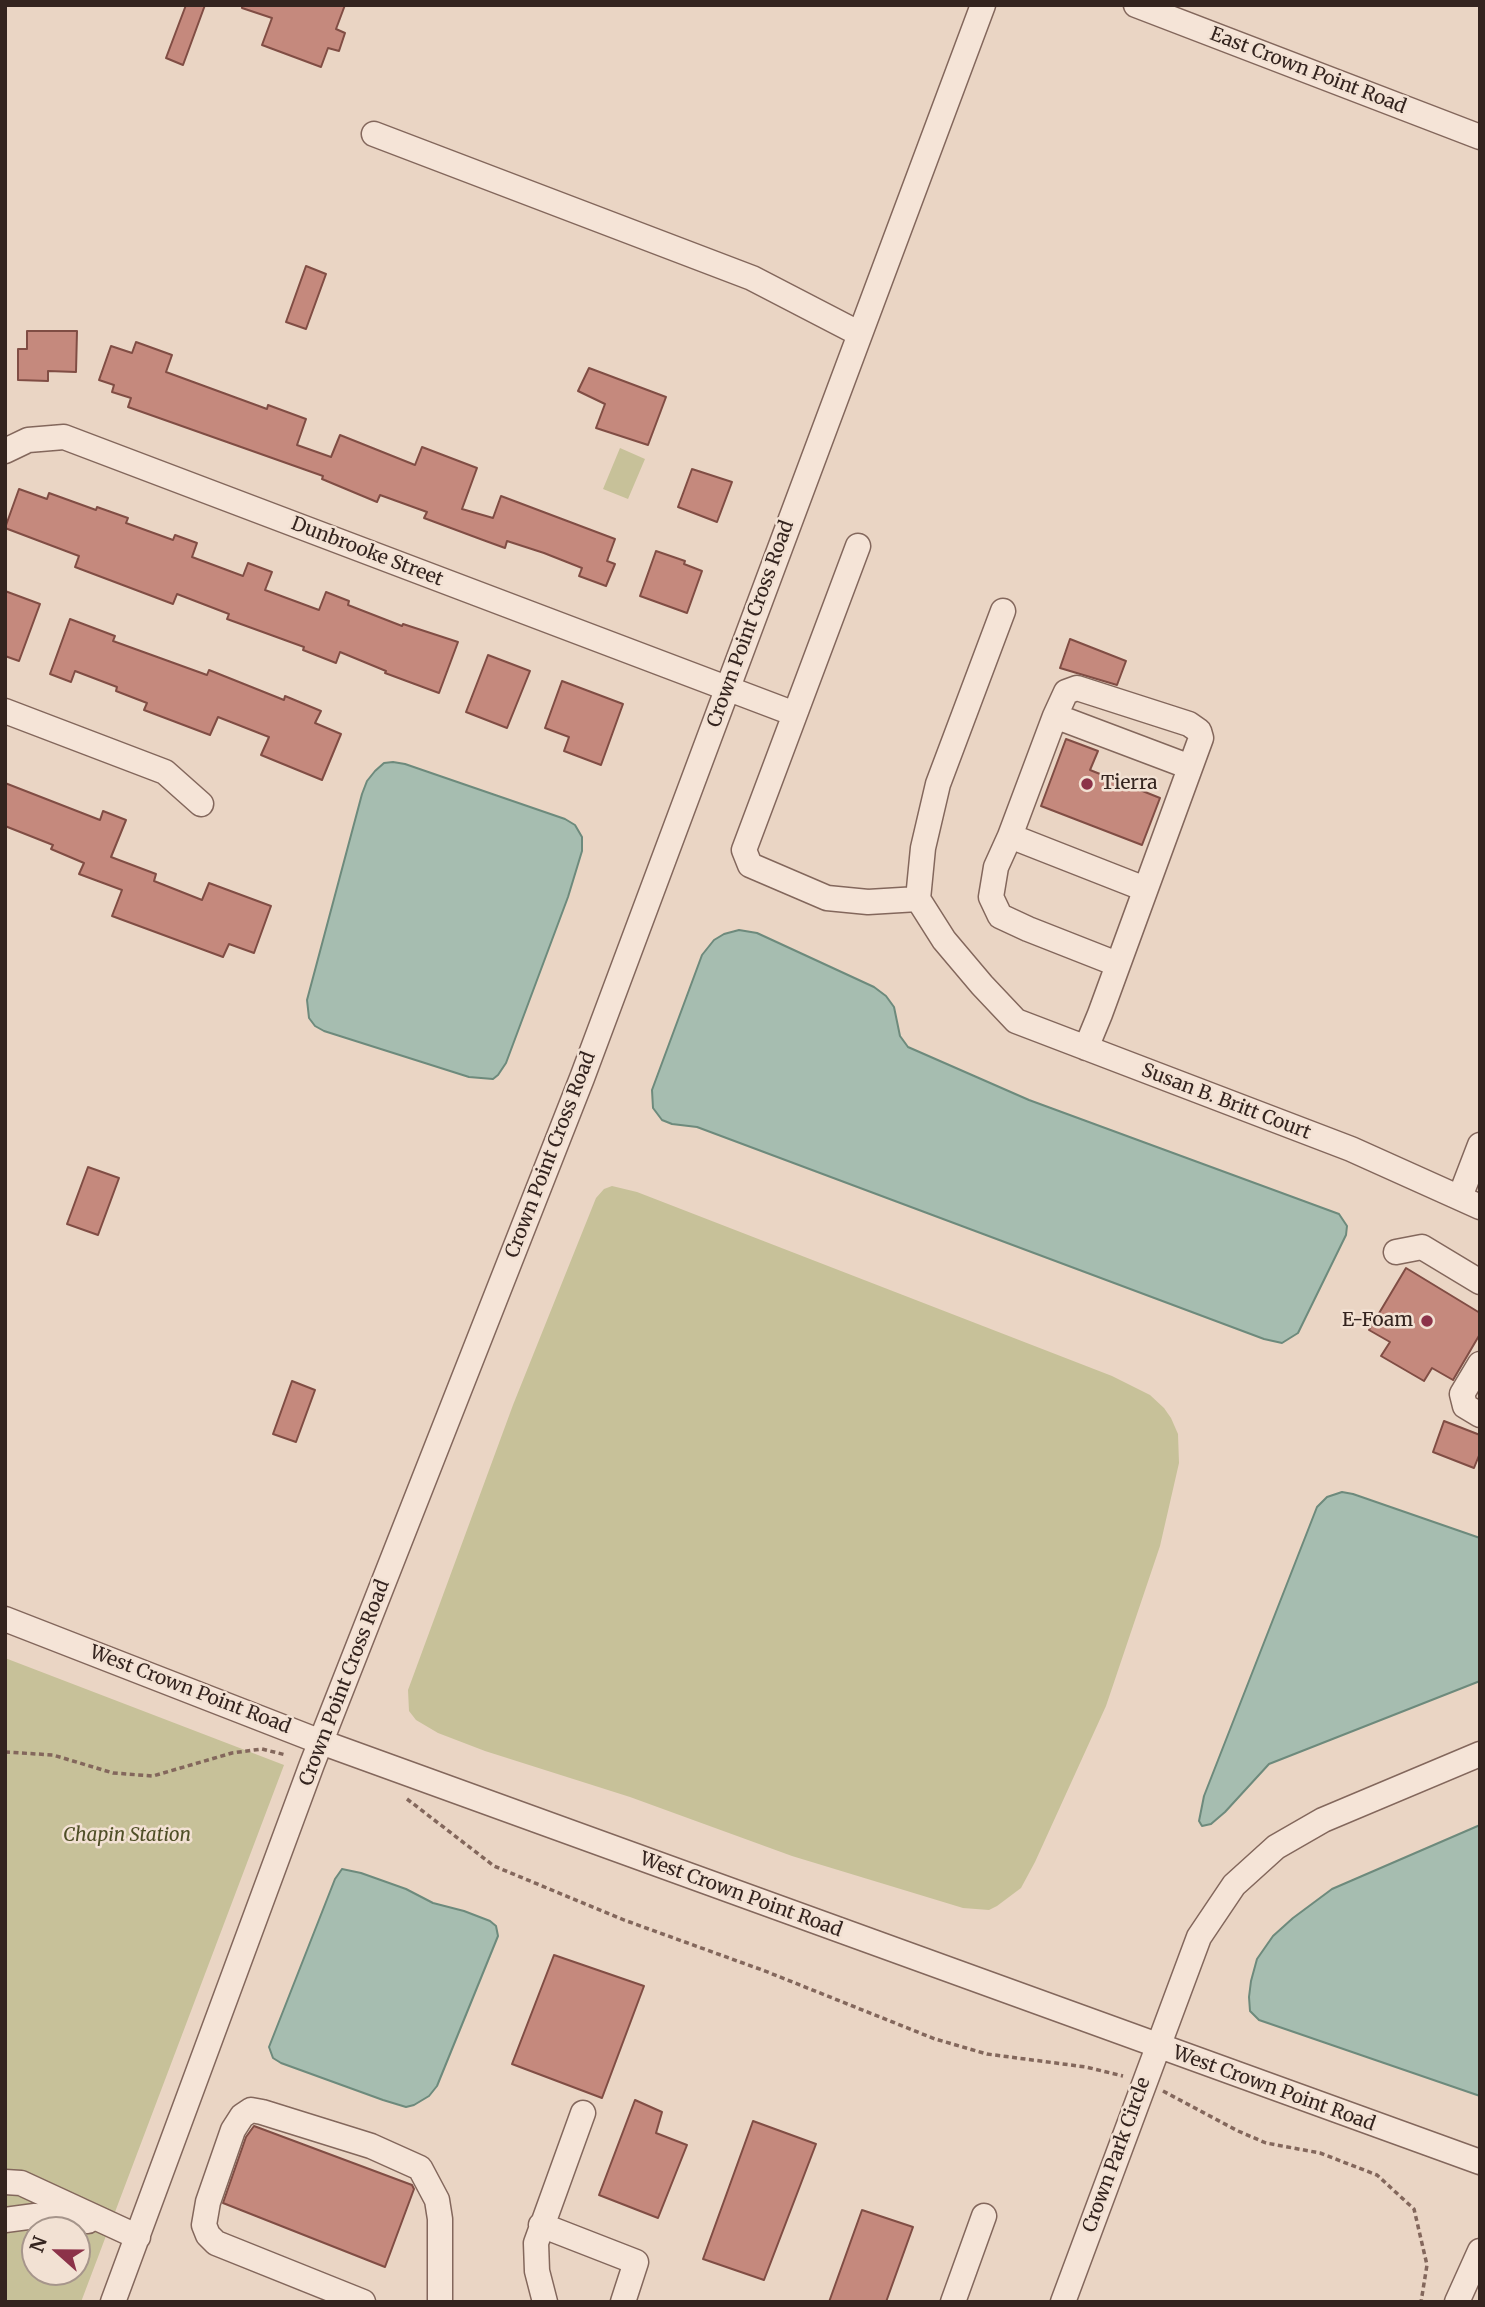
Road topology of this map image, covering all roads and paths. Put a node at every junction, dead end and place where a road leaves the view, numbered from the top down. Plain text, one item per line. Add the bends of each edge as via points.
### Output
1 (983, 5) edge
2 (1136, 5) edge
3 (374, 134) dead end
4 (1480, 137) edge
5 (860, 334) junction
6 (5, 451) edge
7 (858, 546) dead end
8 (1003, 611) dead end
9 (728, 688) junction
10 (5, 711) edge
11 (795, 714) junction
12 (1055, 716) junction
13 (1190, 767) junction
14 (201, 804) dead end
15 (1010, 836) junction
16 (1145, 890) junction
17 (918, 899) junction
18 (1118, 964) junction
19 (1086, 1048) junction
20 (1480, 1145) edge
21 (1470, 1202) edge
22 (1395, 1252) dead end
23 (1480, 1282) edge
24 (1480, 1364) edge
25 (1480, 1415) edge
26 (5, 1619) edge
27 (321, 1742) junction
28 (5, 1752) edge
29 (1480, 1754) edge
30 (290, 1756) dead end
31 (403, 1797) dead end
32 (1157, 2047) junction
33 (1144, 2083) junction
34 (583, 2113) dead end
35 (1480, 2162) edge
36 (5, 2182) edge
37 (984, 2216) dead end
38 (5, 2220) edge
39 (108, 2223) junction
40 (541, 2225) junction
41 (138, 2237) junction
42 (1480, 2251) edge
43 (113, 2302) edge
44 (363, 2302) edge
45 (440, 2302) edge
46 (545, 2302) edge
47 (623, 2302) edge
48 (953, 2302) edge
49 (1063, 2302) edge
50 (1421, 2302) edge
51 (1457, 2302) edge

1 - 5 street, Crown Point Cross Road
2 - 4 street, East Crown Point Road
3 - 5 street via 752,278
5 - 9 street, Crown Point Cross Road
6 - 9 street, Dunbrooke Street via 28,440 64,437
7 - 11 street
8 - 17 street via 938,784 923,848
9 - 11 street, Dunbrooke Street
9 - 27 street, Crown Point Cross Road via 582,1077
10 - 14 street via 165,772
11 - 17 street via 744,850 750,865 827,898 869,902
12 - 13 street
12 - 13 street via 1066,692 1077,688 1189,724 1201,738
12 - 15 street
13 - 16 street
15 - 16 street
15 - 18 street via 996,867 991,897 1000,916
16 - 18 street
17 - 19 street, Susan B. Britt Court via 944,940 1016,1021
18 - 19 street
19 - 21 street, Susan B. Britt Court via 1351,1149
20 - 21 street
22 - 23 street via 1422,1247
24 - 25 street via 1462,1394 1465,1406
26 - 27 street, West Crown Point Road
27 - 32 street, West Crown Point Road
27 - 41 street, Crown Point Cross Road
28 - 30 path via 53,1755 113,1773 153,1776 232,1753 262,1749
29 - 32 street, Crown Park Circle via 1323,1820 1276,1847 1234,1885 1199,1937
31 - 33 path via 476,1854 522,1879 935,2039 987,2054 1116,2073
32 - 33 street, Crown Park Circle
32 - 35 street, West Crown Point Road
33 - 49 street, Crown Park Circle
33 - 50 path via 1266,2143 1320,2153 1377,2175 1414,2209 1427,2265
34 - 40 street
36 - 39 street via 21,2183
37 - 48 street
38 - 39 street via 35,2216
39 - 41 street
40 - 46 street via 537,2271
40 - 47 street via 636,2263
41 - 43 street, Crown Point Cross Road
42 - 51 street
44 - 45 street via 216,2243 208,2235 204,2225 208,2202 233,2130 251,2110 371,2146 420,2168 437,2200 440,2219

